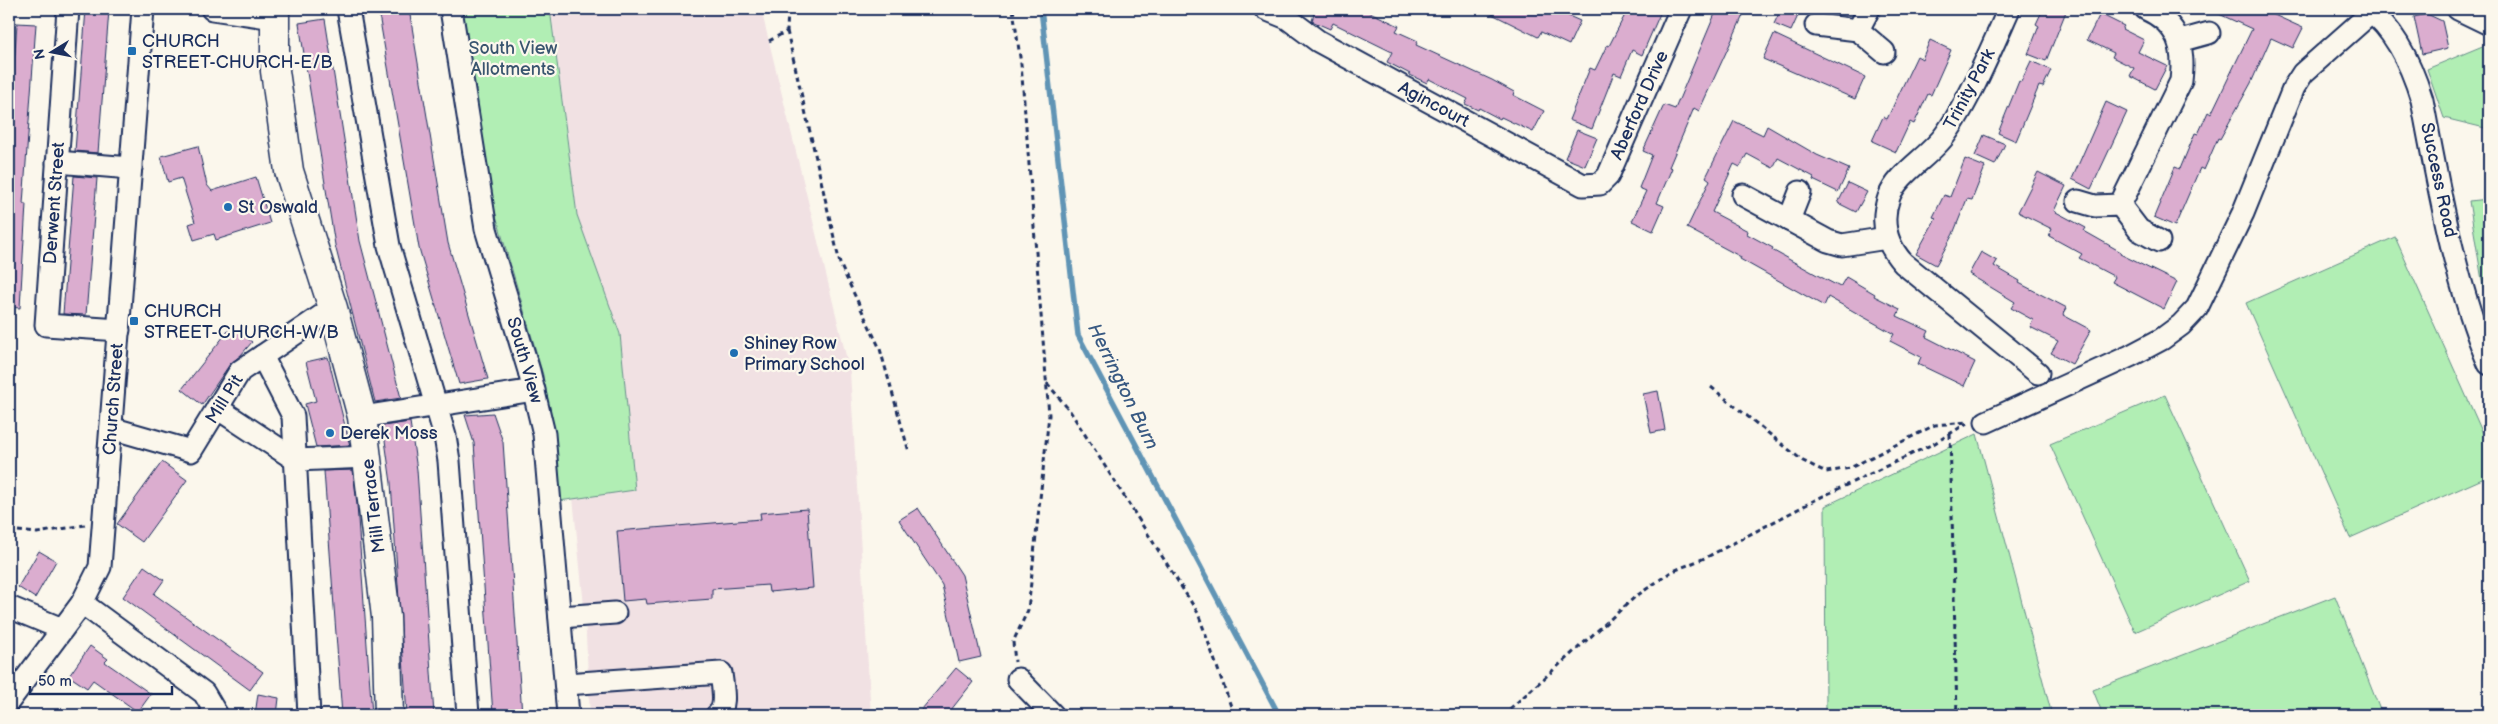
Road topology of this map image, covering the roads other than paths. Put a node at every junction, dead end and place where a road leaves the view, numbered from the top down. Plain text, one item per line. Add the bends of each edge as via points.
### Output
1 (68, 9) edge
2 (143, 9) edge
3 (212, 9) edge
4 (348, 9) edge
5 (451, 9) edge
6 (1265, 9) edge
7 (1681, 9) edge
8 (1869, 9) edge
9 (2009, 9) edge
10 (2146, 9) edge
11 (2458, 9) edge
12 (274, 13) edge
13 (1290, 13) edge
14 (2376, 14) edge
15 (2489, 24) edge
16 (1816, 25) dead end
17 (1858, 30) junction
18 (2209, 33) dead end
19 (2180, 41) junction
20 (1884, 52) dead end
21 (57, 162) junction
22 (131, 168) junction
23 (1583, 185) joint
24 (1800, 192) dead end
25 (1742, 195) dead end
26 (2078, 200) dead end
27 (2120, 205) junction
28 (1789, 220) junction
29 (1887, 238) junction
30 (2159, 241) dead end
31 (333, 308) junction
32 (118, 330) junction
33 (262, 356) junction
34 (2489, 364) edge
35 (2038, 373) dead end
36 (534, 390) junction
37 (436, 404) junction
38 (217, 408) junction
39 (362, 417) junction
40 (1977, 422) road end
41 (111, 428) junction
42 (368, 457) junction
43 (296, 460) junction
44 (82, 603) junction
45 (9, 607) edge
46 (615, 613) dead end
47 (560, 617) junction
48 (62, 629) junction
49 (1018, 679) road end
50 (566, 684) junction
51 (9, 701) edge
52 (217, 715) edge
53 (309, 715) edge
54 (389, 715) edge
55 (468, 715) edge
56 (568, 715) edge
57 (717, 715) edge
58 (1053, 715) edge

1 - 21 street, Derwent Street
2 - 22 street, Church Street
3 - 12 street
4 - 37 street via 389,246
5 - 36 street, South View via 486,229
6 - 13 street, Agincourt
7 - 23 street, Aberford Drive via 1608,176 1600,184
8 - 17 street
9 - 29 street, Trinity Park via 1955,120 1933,150 1889,194 1884,224
10 - 19 street via 2166,23
11 - 15 street
12 - 31 main road, Mill Terrace via 275,71 289,171
13 - 23 street, Agincourt via 1318,41
14 - 34 street, Success Road via 2416,78 2463,290
14 - 40 street via 2303,73 2294,87 2243,213 2196,308 2181,325 2130,356
16 - 17 street
17 - 20 street
18 - 19 street
19 - 27 street via 2183,60 2181,81
21 - 22 street
21 - 32 street, Derwent Street via 46,325
22 - 32 street, Church Street
24 - 28 street
25 - 28 street
26 - 27 street via 2096,206
27 - 30 street via 2139,230
28 - 29 street via 1842,245
29 - 35 street, Trinity Park via 1903,263
31 - 33 street, Mill Pit
31 - 39 main road, Mill Terrace
32 - 41 street, Church Street
33 - 38 street, Mill Pit via 240,370
33 - 43 street via 294,416
36 - 37 street
36 - 47 street, South View via 544,434
37 - 39 street
37 - 55 street via 449,461
38 - 41 street, Mill Pit via 191,450
38 - 43 street
39 - 42 main road, Mill Terrace
41 - 44 street, Church Street via 100,568
42 - 43 street
42 - 54 main road, Mill Terrace via 386,617
43 - 53 street
44 - 48 street, Church Street
44 - 52 street via 204,692
45 - 48 street
46 - 47 street
47 - 50 street, South View
48 - 51 street, Church Street
49 - 58 street
50 - 56 street, South View
50 - 57 street via 721,673 723,705

